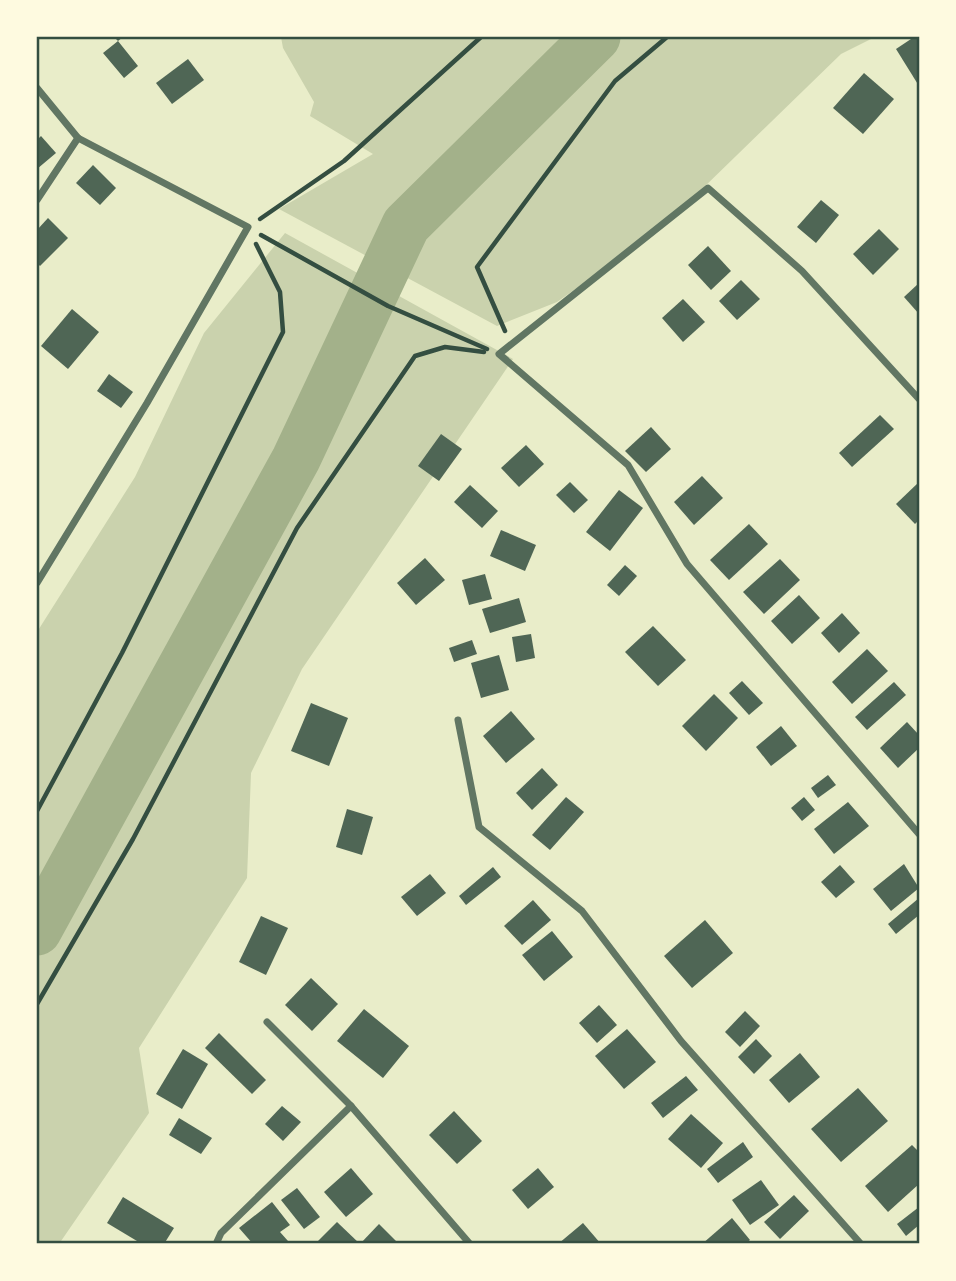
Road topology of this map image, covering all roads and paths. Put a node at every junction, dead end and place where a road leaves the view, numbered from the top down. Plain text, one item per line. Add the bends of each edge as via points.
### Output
1 (481, 37) edge
2 (667, 37) edge
3 (37, 88) edge
4 (78, 138) junction
5 (37, 200) edge
6 (248, 227) junction
7 (511, 345) junction
8 (499, 355) junction
9 (919, 399) edge
10 (37, 583) edge
11 (458, 720) dead end
12 (37, 811) edge
13 (919, 834) edge
14 (37, 1003) edge
15 (267, 1022) dead end
16 (351, 1106) junction
17 (216, 1244) edge
18 (470, 1244) edge
19 (861, 1244) edge

1 - 6 path via 344,161
2 - 7 path via 615,81 477,267
3 - 4 street
4 - 5 street
4 - 6 street
6 - 8 path via 387,306
6 - 10 street
6 - 12 path via 280,292 283,332 129,641
7 - 8 street
7 - 9 street via 708,188 802,271
8 - 13 street via 628,465 687,564
8 - 14 path via 445,347 415,356 297,528 133,839
11 - 19 street via 479,827 582,911 681,1041
15 - 16 street
16 - 17 street
16 - 18 street

